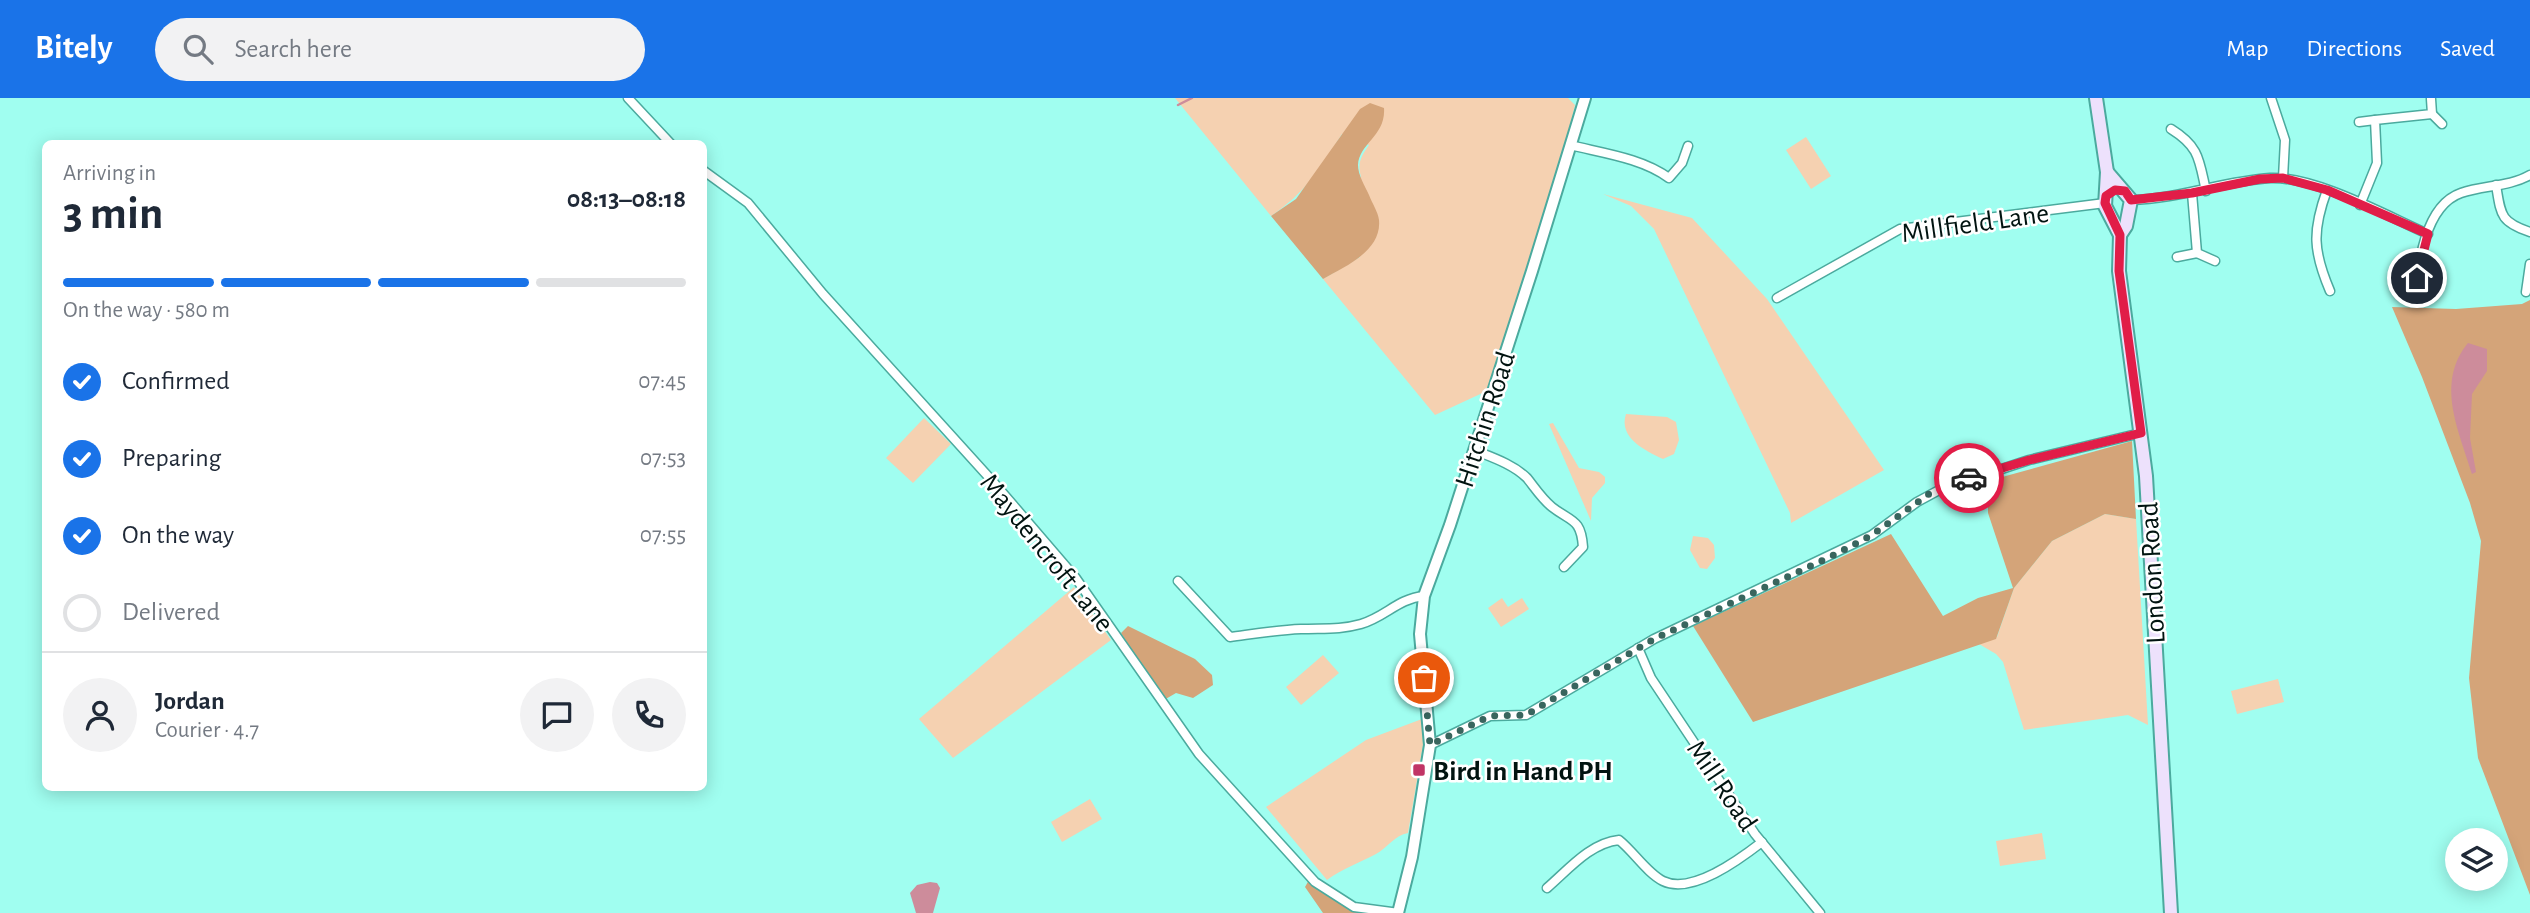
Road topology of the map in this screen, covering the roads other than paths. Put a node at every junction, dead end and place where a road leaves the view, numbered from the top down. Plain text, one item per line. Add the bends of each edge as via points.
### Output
1 (628, 98) edge
2 (1585, 98) edge
3 (2096, 98) edge
4 (2271, 98) edge
5 (2431, 99) edge
6 (2432, 114) junction
7 (2375, 120) junction
8 (2359, 122) dead end
9 (2442, 124) dead end
10 (2171, 129) dead end
11 (667, 140) edge
12 (1570, 145) junction
13 (1688, 146) dead end
14 (2107, 172) junction
15 (707, 173) edge
16 (2530, 175) edge
17 (2283, 178) junction
18 (2496, 185) junction
19 (2120, 189) junction
20 (2327, 190) junction
21 (2206, 191) junction
22 (2192, 193) junction
23 (2107, 204) junction
24 (2129, 205) junction
25 (2360, 205) junction
26 (2530, 232) edge
27 (2428, 234) junction
28 (2120, 235) junction
29 (2197, 253) junction
30 (2177, 257) dead end
31 (2215, 261) dead end
32 (2530, 264) edge
33 (2330, 291) dead end
34 (2526, 292) dead end
35 (1777, 298) dead end
36 (2419, 299) dead end
37 (2141, 433) junction
38 (1474, 450) junction
39 (1564, 567) dead end
40 (1178, 581) dead end
41 (1424, 596) junction
42 (1638, 648) junction
43 (1430, 745) junction
44 (1762, 842) junction
45 (1547, 888) dead end
46 (1398, 913) edge
47 (1819, 913) edge
48 (2171, 913) edge

1 - 11 street
2 - 12 street, Hitchin Road
3 - 14 main road, London Road
4 - 17 street via 2286,140
5 - 6 street
6 - 7 street
6 - 9 street
7 - 8 street
7 - 25 street via 2377,163
10 - 21 street via 2197,152
12 - 13 street via 1641,163 1669,178 1682,163
12 - 38 street, Hitchin Road
14 - 19 main road, London Road
14 - 23 main road, London Road
15 - 46 street, Maydencroft Lane via 748,203 823,294 971,455 1075,577 1199,754 1315,882 1354,907
16 - 18 street
17 - 20 street
17 - 21 street
18 - 26 street via 2504,218 2513,227
18 - 27 street via 2464,191 2448,200
19 - 23 main road
19 - 24 main road, London Road
20 - 25 street
20 - 33 street via 2316,226 2315,250
21 - 22 street
22 - 24 street
22 - 29 street
23 - 24 main road via 2118,215
23 - 28 main road, London Road
23 - 35 street, Millfield Lane via 1900,229
24 - 28 main road, London Road
25 - 27 street
27 - 36 street via 2418,267
28 - 37 main road, London Road via 2119,271
29 - 30 street
29 - 31 street
32 - 34 street
37 - 42 street via 2029,460 1941,489 1872,535
37 - 48 main road, London Road
38 - 39 street via 1525,476 1553,508 1576,522 1583,547
38 - 41 street, Hitchin Road
40 - 41 street via 1230,637 1335,630 1386,614 1407,597
41 - 43 street, Hitchin Road via 1420,634
42 - 43 street via 1526,715 1490,716
42 - 44 street, Mill Road via 1651,678
43 - 46 street, Hitchin Road via 1418,827
44 - 45 street via 1740,859 1691,884 1676,886 1661,881 1619,840 1611,841 1598,845
44 - 47 street, Mill Road

